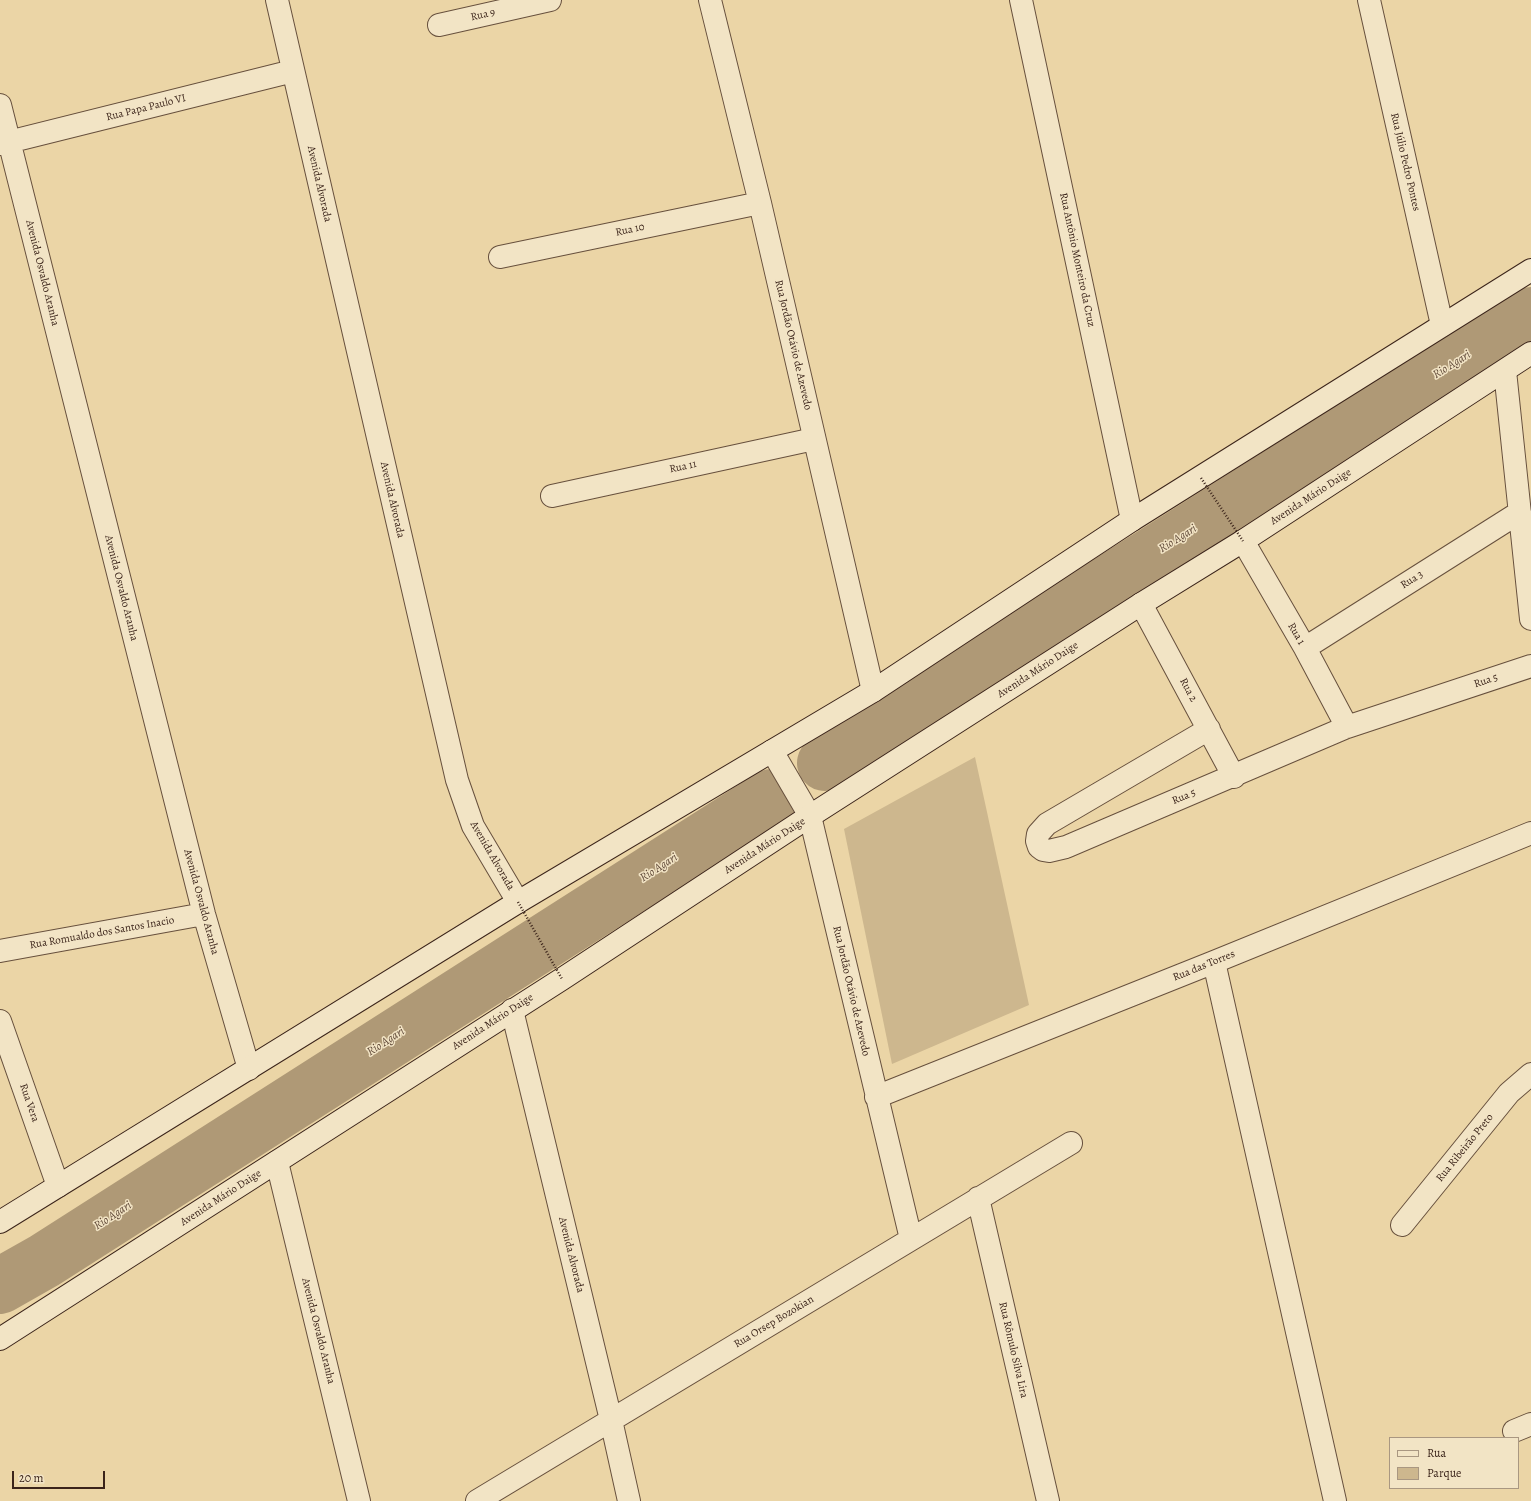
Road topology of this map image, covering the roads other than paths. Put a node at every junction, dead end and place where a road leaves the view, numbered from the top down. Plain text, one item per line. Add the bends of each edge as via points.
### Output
1 (277, 0) edge
2 (550, 0) edge
3 (710, 0) edge
4 (1021, 0) edge
5 (1369, 0) edge
6 (439, 25) dead end
7 (292, 72) junction
8 (0, 105) edge
9 (4, 143) edge
10 (760, 203) junction
11 (500, 256) dead end
12 (1531, 270) edge
13 (1442, 325) junction
14 (1531, 354) edge
15 (1505, 371) junction
16 (814, 439) junction
17 (552, 496) dead end
18 (1520, 512) junction
19 (1132, 520) junction
20 (1243, 541) junction
21 (1141, 604) junction
22 (1531, 619) edge
23 (1304, 648) junction
24 (1531, 666) edge
25 (873, 691) junction
26 (1347, 727) junction
27 (1209, 729) junction
28 (772, 751) junction
29 (1234, 777) junction
30 (810, 816) junction
31 (1531, 833) edge
32 (518, 902) junction
33 (204, 914) junction
34 (0, 951) edge
35 (1214, 962) junction
36 (512, 1010) junction
37 (0, 1021) edge
38 (249, 1069) junction
39 (1531, 1074) edge
40 (876, 1097) junction
41 (1071, 1143) dead end
42 (277, 1162) junction
43 (58, 1186) junction
44 (978, 1198) junction
45 (0, 1222) edge
46 (1402, 1225) dead end
47 (911, 1239) junction
48 (0, 1339) edge
49 (611, 1420) junction
50 (359, 1501) edge
51 (476, 1501) edge
52 (629, 1501) edge
53 (1048, 1501) edge
54 (1334, 1501) edge

1 - 7 street, Avenida Alvorada
2 - 6 street, Rua 9
3 - 10 street, Rua Jordão Otávio de Azevedo
4 - 19 street, Rua Antônio Monteiro da Cruz
5 - 13 street, Rua Júlio Pedro Pontes
7 - 9 street, Rua Papa Paulo VI
7 - 32 street, Avenida Alvorada via 457,780 473,826
8 - 9 street, Avenida Osvaldo Aranha
9 - 33 street, Avenida Osvaldo Aranha
10 - 11 street, Rua 10
10 - 16 street, Rua Jordão Otávio de Azevedo
12 - 13 street
13 - 19 street
14 - 15 street, Avenida Mário Daige
15 - 18 street
15 - 20 street, Avenida Mário Daige
16 - 17 street, Rua 11
16 - 25 street, Rua Jordão Otávio de Azevedo
18 - 22 street
18 - 23 street, Rua 3
19 - 25 street
20 - 21 street, Avenida Mário Daige
20 - 23 street, Rua 1
21 - 27 street, Rua 2
21 - 30 street, Avenida Mário Daige
23 - 26 street, Rua 1
24 - 26 street, Rua 5
25 - 28 street
26 - 29 street, Rua 5
27 - 29 street, Rua 2
27 - 29 street, Rua 5 via 1047,824 1038,834 1039,847 1049,852 1066,847
28 - 30 street, Rua Jordão Otávio de Azevedo
28 - 32 street
30 - 36 street, Avenida Mário Daige
30 - 40 street, Rua Jordão Otávio de Azevedo
31 - 35 street, Rua das Torres
32 - 38 street
33 - 34 street, Rua Romualdo dos Santos Inacio
33 - 38 street, Avenida Osvaldo Aranha
35 - 40 street, Rua das Torres
35 - 54 street
36 - 42 street, Avenida Mário Daige
36 - 49 street, Avenida Alvorada
37 - 43 street, Rua Vera
38 - 43 street
39 - 46 street, Rua Ribeirão Preto via 1509,1093
40 - 47 street, Rua Jordão Otávio de Azevedo
41 - 44 street, Rua Orsep Bozokian
42 - 48 street, Avenida Mário Daige
42 - 50 street, Avenida Osvaldo Aranha
43 - 45 street
44 - 47 street, Rua Orsep Bozokian
44 - 53 street, Rua Rômulo Silva Lira
47 - 49 street, Rua Orsep Bozokian
49 - 51 street, Rua Orsep Bozokian
49 - 52 street, Avenida Alvorada

